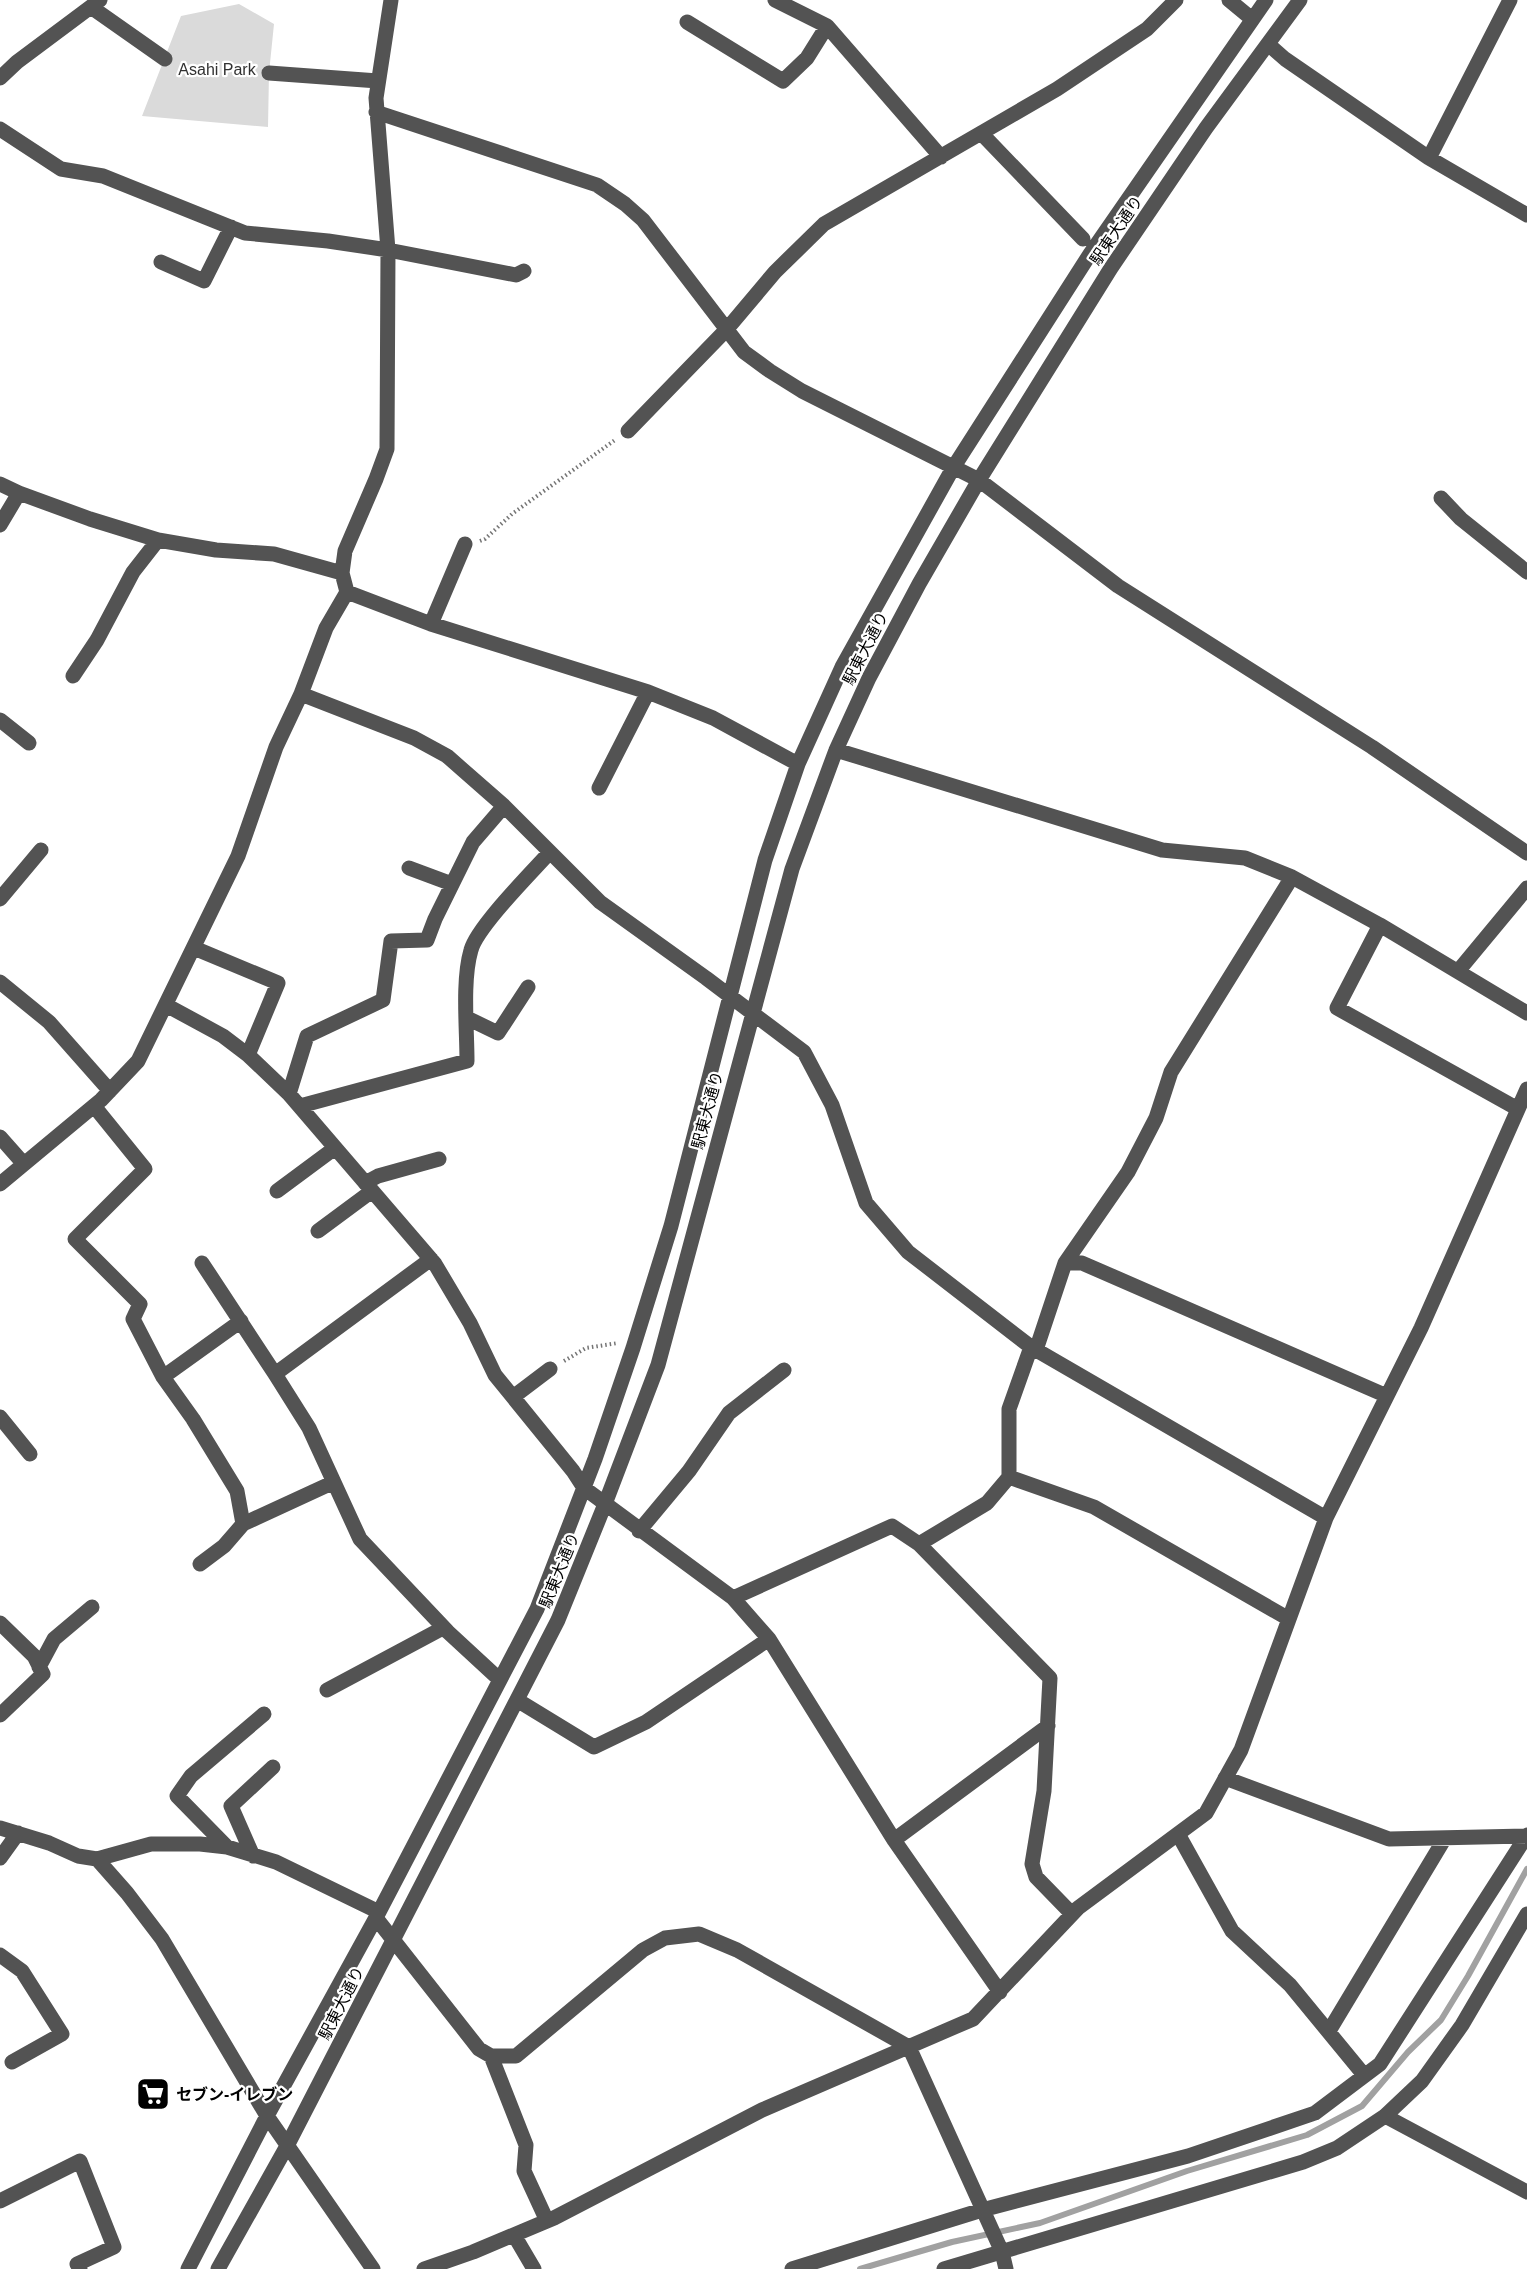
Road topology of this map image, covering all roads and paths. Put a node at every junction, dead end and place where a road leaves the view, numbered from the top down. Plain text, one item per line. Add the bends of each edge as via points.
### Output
1 (391, 0) edge
2 (775, 0) edge
3 (1176, 0) edge
4 (1228, 0) edge
5 (1266, 0) edge
6 (1300, 0) edge
7 (1510, 0) edge
8 (96, 3) edge
9 (1252, 19) junction
10 (687, 22) dead end
11 (827, 26) junction
12 (1268, 44) junction
13 (165, 59) dead end
14 (269, 72) dead end
15 (0, 78) edge
16 (378, 81) junction
17 (376, 112) junction
18 (0, 129) edge
19 (981, 134) junction
20 (941, 158) junction
21 (1429, 158) junction
22 (1527, 215) edge
23 (231, 227) junction
24 (1083, 239) dead end
25 (388, 250) junction
26 (161, 262) dead end
27 (524, 271) dead end
28 (727, 329) junction
29 (628, 431) joint
30 (953, 468) junction
31 (979, 480) junction
32 (0, 484) edge
33 (19, 493) junction
34 (1441, 498) dead end
35 (0, 525) edge
36 (158, 540) junction
37 (465, 544) joint
38 (1527, 572) edge
39 (342, 573) junction
40 (347, 592) junction
41 (431, 624) junction
42 (73, 676) dead end
43 (648, 692) junction
44 (300, 694) junction
45 (0, 720) edge
46 (29, 743) dead end
47 (836, 750) junction
48 (798, 764) junction
49 (599, 788) dead end
50 (504, 806) junction
51 (41, 850) dead end
52 (550, 852) junction
53 (1527, 853) edge
54 (410, 868) dead end
55 (1292, 877) junction
56 (452, 884) junction
57 (1527, 888) edge
58 (0, 898) edge
59 (1380, 925) junction
60 (194, 948) junction
61 (1459, 970) junction
62 (0, 982) edge
63 (528, 987) dead end
64 (730, 998) junction
65 (166, 1005) junction
66 (752, 1012) junction
67 (1527, 1013) edge
68 (467, 1018) junction
69 (248, 1055) junction
70 (1527, 1089) edge
71 (110, 1091) junction
72 (289, 1094) junction
73 (94, 1106) junction
74 (300, 1106) junction
75 (1518, 1109) junction
76 (0, 1137) edge
77 (335, 1148) junction
78 (439, 1159) dead end
79 (23, 1163) junction
80 (0, 1184) edge
81 (369, 1187) junction
82 (277, 1191) dead end
83 (318, 1231) dead end
84 (431, 1260) junction
85 (202, 1263) dead end
86 (1065, 1263) junction
87 (241, 1321) junction
88 (633, 1348) junction
89 (1034, 1348) junction
90 (550, 1369) joint
91 (784, 1371) dead end
92 (275, 1374) junction
93 (163, 1377) junction
94 (513, 1396) junction
95 (1387, 1396) junction
96 (0, 1417) edge
97 (30, 1454) dead end
98 (1009, 1476) junction
99 (332, 1483) junction
100 (584, 1488) junction
101 (606, 1504) junction
102 (1326, 1518) junction
103 (243, 1524) junction
104 (639, 1531) junction
105 (919, 1544) junction
106 (200, 1564) dead end
107 (733, 1598) junction
108 (92, 1607) dead end
109 (1289, 1619) junction
110 (0, 1623) edge
111 (443, 1628) junction
112 (769, 1639) junction
113 (39, 1667) junction
114 (500, 1680) junction
115 (327, 1690) dead end
116 (517, 1700) junction
117 (264, 1714) dead end
118 (0, 1715) edge
119 (1047, 1726) junction
120 (273, 1767) dead end
121 (1225, 1778) junction
122 (0, 1828) edge
123 (18, 1833) junction
124 (1178, 1834) junction
125 (1527, 1836) edge
126 (1445, 1838) junction
127 (894, 1840) junction
128 (227, 1847) junction
129 (253, 1856) junction
130 (0, 1858) edge
131 (97, 1859) junction
132 (1072, 1914) junction
133 (1527, 1914) edge
134 (377, 1915) junction
135 (394, 1940) junction
136 (0, 1955) edge
137 (1000, 1992) junction
138 (1329, 2031) junction
139 (909, 2047) junction
140 (490, 2056) junction
141 (12, 2062) dead end
142 (1364, 2075) junction
143 (267, 2116) junction
144 (1385, 2116) junction
145 (287, 2146) junction
146 (1527, 2192) edge
147 (0, 2201) edge
148 (982, 2210) junction
149 (547, 2221) junction
150 (514, 2235) junction
151 (1002, 2252) junction
152 (80, 2269) edge
153 (188, 2269) edge
154 (218, 2269) edge
155 (373, 2269) edge
156 (424, 2269) edge
157 (534, 2269) edge
158 (792, 2269) edge
159 (944, 2269) edge
160 (1006, 2269) edge

1 - 16 street
2 - 11 street
3 - 19 street via 1147,28 1058,89
4 - 9 street
5 - 9 street, 駅東大通り
6 - 12 street, 駅東大通り
7 - 21 street
8 - 13 street
8 - 15 street
9 - 30 street, 駅東大通り via 1090,254
10 - 11 street via 783,81 807,58
11 - 20 street
12 - 21 street
12 - 31 street, 駅東大通り via 1111,268
14 - 16 street
16 - 17 street
17 - 25 street
17 - 28 street via 597,185 643,220
18 - 23 street via 61,169 103,176
19 - 20 street
19 - 24 street
20 - 28 street via 824,224
21 - 22 street
23 - 25 street via 245,233
23 - 26 street via 204,281
25 - 27 street via 516,275
25 - 39 street via 387,449 345,551
28 - 29 street
28 - 30 street via 744,352 802,391
29 - 37 path via 512,514 485,539
30 - 31 street
30 - 48 street, 駅東大通り via 842,667
31 - 47 street, 駅東大通り via 886,647
31 - 53 street via 1118,586 1372,747
32 - 33 street
33 - 35 street
33 - 36 street
34 - 38 street
36 - 39 street via 274,554
36 - 42 street via 133,572
37 - 41 street
39 - 40 street
40 - 41 street
40 - 44 street via 326,628
41 - 43 street
43 - 48 street via 713,717
43 - 49 street
44 - 50 street via 439,751
44 - 60 street via 276,747 238,856
45 - 46 street
47 - 55 street via 1162,850 1245,858
47 - 66 street, 駅東大通り via 792,869
48 - 64 street, 駅東大通り via 765,860
50 - 52 street
50 - 56 street via 473,842
51 - 58 street
52 - 64 street via 600,902
52 - 68 street via 501,906 471,947
54 - 56 street
55 - 59 street
55 - 86 street via 1171,1072 1156,1118 1128,1172
56 - 72 street via 428,940 391,941 383,1000 307,1036
57 - 61 street
59 - 61 street
59 - 75 street via 1336,1008
60 - 65 street
60 - 69 street via 278,982
61 - 67 street
62 - 71 street via 49,1022
63 - 68 street via 498,1033
64 - 66 street
64 - 88 street, 駅東大通り via 670,1226
65 - 69 street via 208,1027
65 - 71 street via 138,1061
66 - 89 street via 804,1052 832,1105 866,1203 908,1252
66 - 101 street, 駅東大通り via 658,1365
68 - 74 street via 467,1061
69 - 72 street
70 - 75 street
71 - 73 street
72 - 74 street
73 - 79 street
73 - 93 street via 145,1169 75,1239 140,1304 133,1320
74 - 77 street
75 - 95 street
76 - 79 street
77 - 81 street
77 - 82 street
78 - 81 street via 378,1176
79 - 80 street
81 - 83 street
81 - 84 street
84 - 92 street
84 - 94 street via 470,1323 495,1375
85 - 87 street
86 - 89 street
86 - 95 street via 1082,1263
87 - 92 street
87 - 93 street
88 - 90 path via 621,1343 586,1348
88 - 100 street, 駅東大通り
89 - 98 street via 1010,1409
89 - 102 street
90 - 94 street
91 - 104 street via 729,1413 689,1471
92 - 99 street via 309,1428
93 - 103 street via 237,1491
94 - 100 street
95 - 102 street
96 - 97 street
98 - 105 street via 987,1503
98 - 109 street via 1094,1507
99 - 103 street
99 - 111 street via 360,1539
100 - 101 street
100 - 114 street, 駅東大通り via 537,1609
101 - 104 street
101 - 116 street, 駅東大通り via 558,1620
102 - 109 street
103 - 106 street via 224,1546
104 - 107 street
105 - 107 street via 892,1526
105 - 119 street via 1050,1678
107 - 112 street
108 - 113 street via 54,1639
109 - 121 street via 1241,1749
110 - 113 street via 34,1656
111 - 114 street
111 - 115 street
112 - 116 street via 646,1722 594,1747
112 - 127 street
113 - 118 street via 43,1674
114 - 134 street, 駅東大通り
116 - 135 street, 駅東大通り
117 - 128 street via 191,1776 177,1796
119 - 127 street
119 - 132 street via 1044,1791 1032,1864 1036,1876
120 - 129 street via 231,1806
121 - 124 street via 1206,1813
121 - 126 street via 1389,1839
122 - 123 street
123 - 130 street
123 - 131 street via 78,1856
124 - 132 street
124 - 138 street via 1232,1931 1290,1985
125 - 126 street
125 - 142 street via 1380,2064
126 - 138 street
127 - 137 street
128 - 129 street
128 - 131 street via 151,1844
129 - 134 street via 276,1862
131 - 143 street via 162,1940
132 - 137 street
133 - 144 street via 1462,2025 1422,2081
134 - 135 street
134 - 143 street, 駅東大通り
135 - 140 street via 479,2049
135 - 145 street, 駅東大通り
136 - 141 street via 22,1971 62,2034
137 - 139 street via 973,2019
138 - 142 street
139 - 140 street via 737,1950 699,1934 665,1938 643,1950 516,2056
139 - 148 street
139 - 149 street via 762,2110
140 - 149 street via 526,2145 524,2171
142 - 148 street via 1315,2113 1188,2156
143 - 145 street
143 - 153 street, 駅東大通り
144 - 146 street
144 - 151 street via 1337,2148 1303,2162
145 - 154 street, 駅東大通り
145 - 155 street
147 - 152 street via 80,2161 114,2247 77,2264
148 - 151 street
148 - 158 street
149 - 150 street
150 - 156 street
150 - 157 street
151 - 159 street
151 - 160 street

